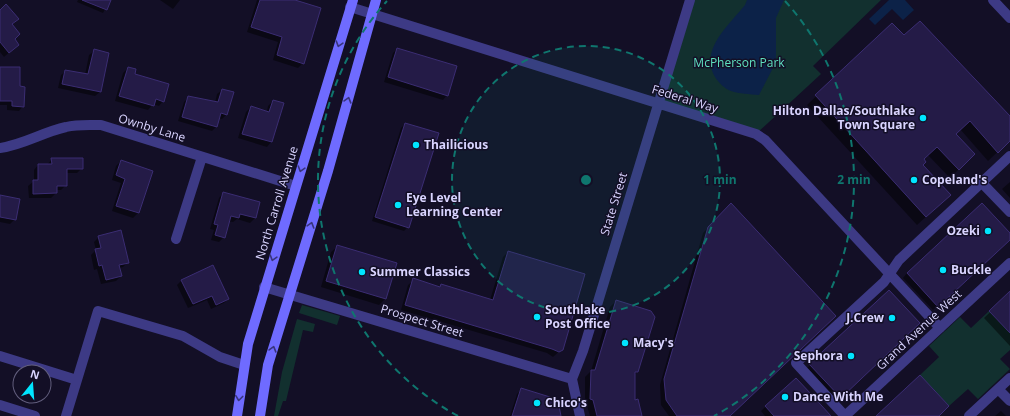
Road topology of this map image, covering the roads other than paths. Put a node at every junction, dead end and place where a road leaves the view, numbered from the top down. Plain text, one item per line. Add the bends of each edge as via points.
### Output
1 (376, 0) edge
2 (690, 0) edge
3 (993, 0) edge
4 (351, 4) edge
5 (371, 14) junction
6 (1010, 18) edge
7 (658, 104) junction
8 (0, 148) edge
9 (1010, 156) edge
10 (202, 157) junction
11 (982, 182) junction
12 (296, 186) junction
13 (1010, 212) edge
14 (176, 239) dead end
15 (1010, 263) edge
16 (890, 274) junction
17 (264, 287) junction
18 (289, 294) junction
19 (940, 328) junction
20 (0, 356) edge
21 (244, 365) junction
22 (1010, 378) edge
23 (572, 379) junction
24 (77, 380) junction
25 (998, 389) junction
26 (1010, 401) edge
27 (0, 405) edge
28 (35, 416) edge
29 (66, 416) edge
30 (236, 416) edge
31 (260, 416) edge
32 (580, 416) edge
33 (845, 416) edge
34 (969, 416) edge

1 - 5 main road
2 - 7 street, State Street
3 - 6 street
4 - 5 street, Federal Way
4 -> 12 main road, North Carroll Avenue
5 - 7 street, Federal Way
18 -> 5 main road via 328,171
7 - 16 street, Federal Way via 756,134 766,140
7 - 23 street, State Street via 583,351
8 - 10 street, Ownby Lane via 10,147 64,127 101,125
9 - 11 street
10 - 12 street, Ownby Lane
10 - 14 street
11 - 13 street
11 - 16 street via 899,260
12 -> 17 main road, North Carroll Avenue
15 - 19 street, Grand Avenue West
16 - 19 street, Federal Way
16 - 33 street via 796,363
17 - 18 street, Prospect Street
17 - 21 main road, North Carroll Avenue
18 - 23 street, Prospect Street
31 -> 18 main road via 268,365
19 - 33 street, Grand Avenue West
20 - 24 street
21 - 24 street via 220,357 183,336 98,311
21 -> 30 main road, North Carroll Avenue
22 - 25 street
23 - 32 street
24 - 29 street
25 - 26 street
25 - 34 street
27 - 28 street

